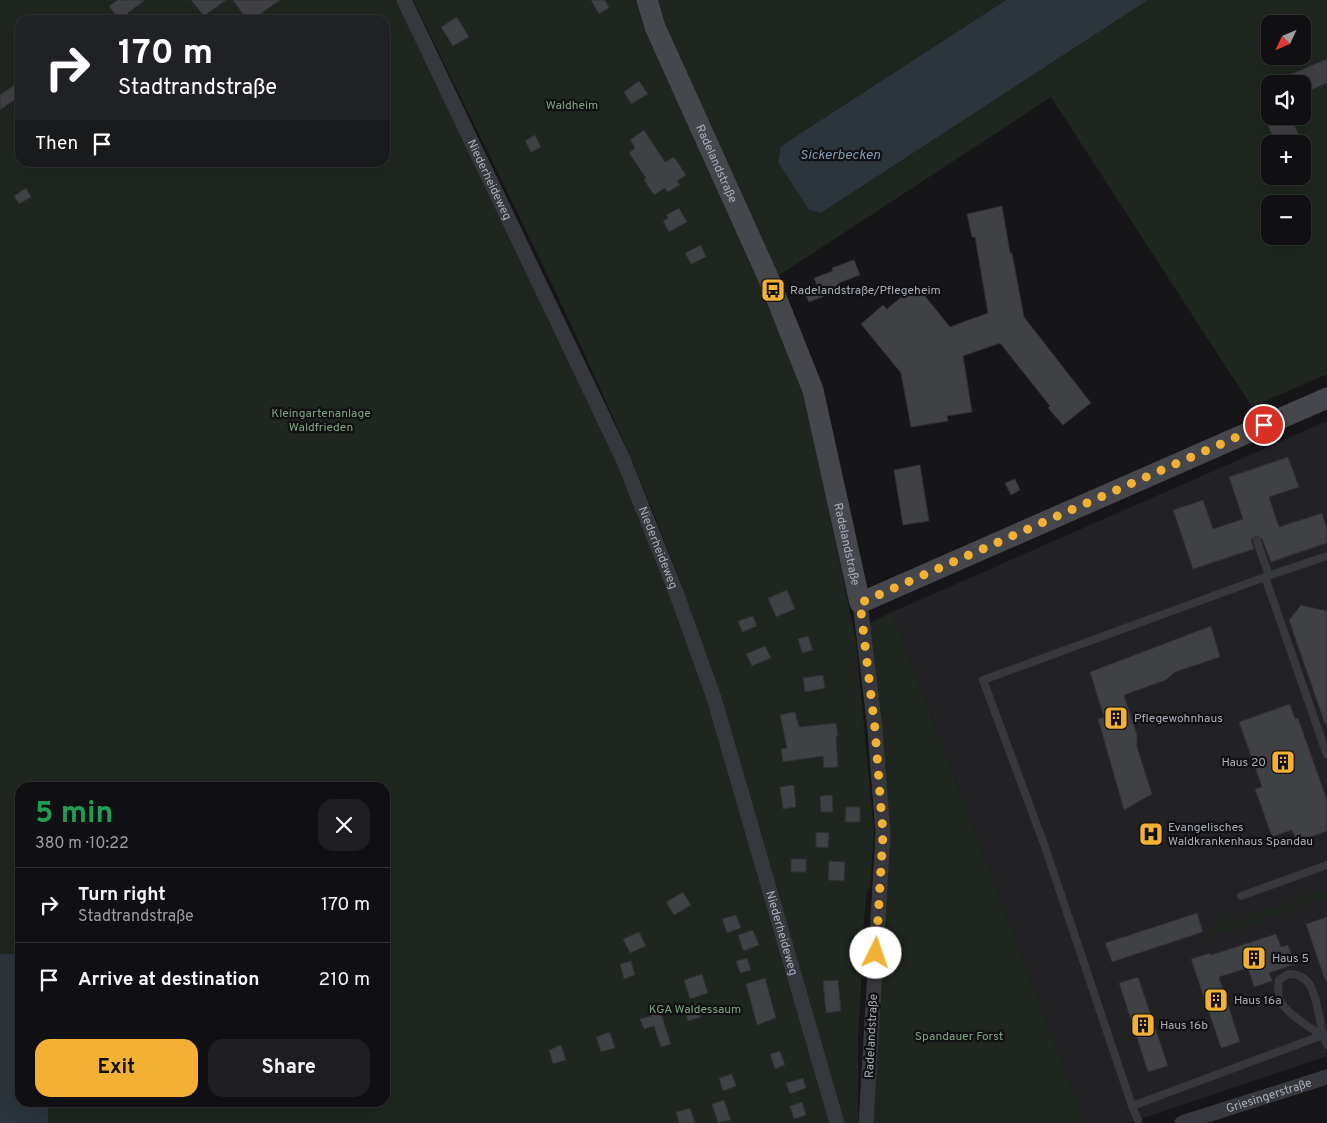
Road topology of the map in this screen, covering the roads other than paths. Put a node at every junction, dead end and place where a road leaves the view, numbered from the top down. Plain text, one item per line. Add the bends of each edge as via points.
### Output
1 (404, 0) edge
2 (647, 0) edge
3 (1327, 398) edge
4 (1257, 541) dead end
5 (1327, 556) edge
6 (1267, 577) junction
7 (860, 603) junction
8 (1327, 755) edge
9 (1327, 865) edge
10 (1241, 896) dead end
11 (1325, 1035) edge
12 (1327, 1045) edge
13 (1327, 1077) edge
14 (1132, 1106) junction
15 (1138, 1120) dead end
16 (837, 1123) edge
17 (866, 1123) edge
18 (1182, 1123) edge

1 - 16 street, Niederheideweg via 624,459 676,592 714,698
2 - 7 street, Radelandstraße via 655,27 768,277 813,390
3 - 7 street
4 - 6 lane
5 - 6 lane
6 - 8 lane
6 - 14 lane via 983,680 1044,844
7 - 17 street, Radelandstraße via 883,834
9 - 10 lane
11 - 11 lane via 1317,1003 1307,981 1295,974 1279,980 1280,1003 1311,1029
11 - 12 lane
11 - 14 lane
13 - 18 street, Griesingerstraße
14 - 15 lane

